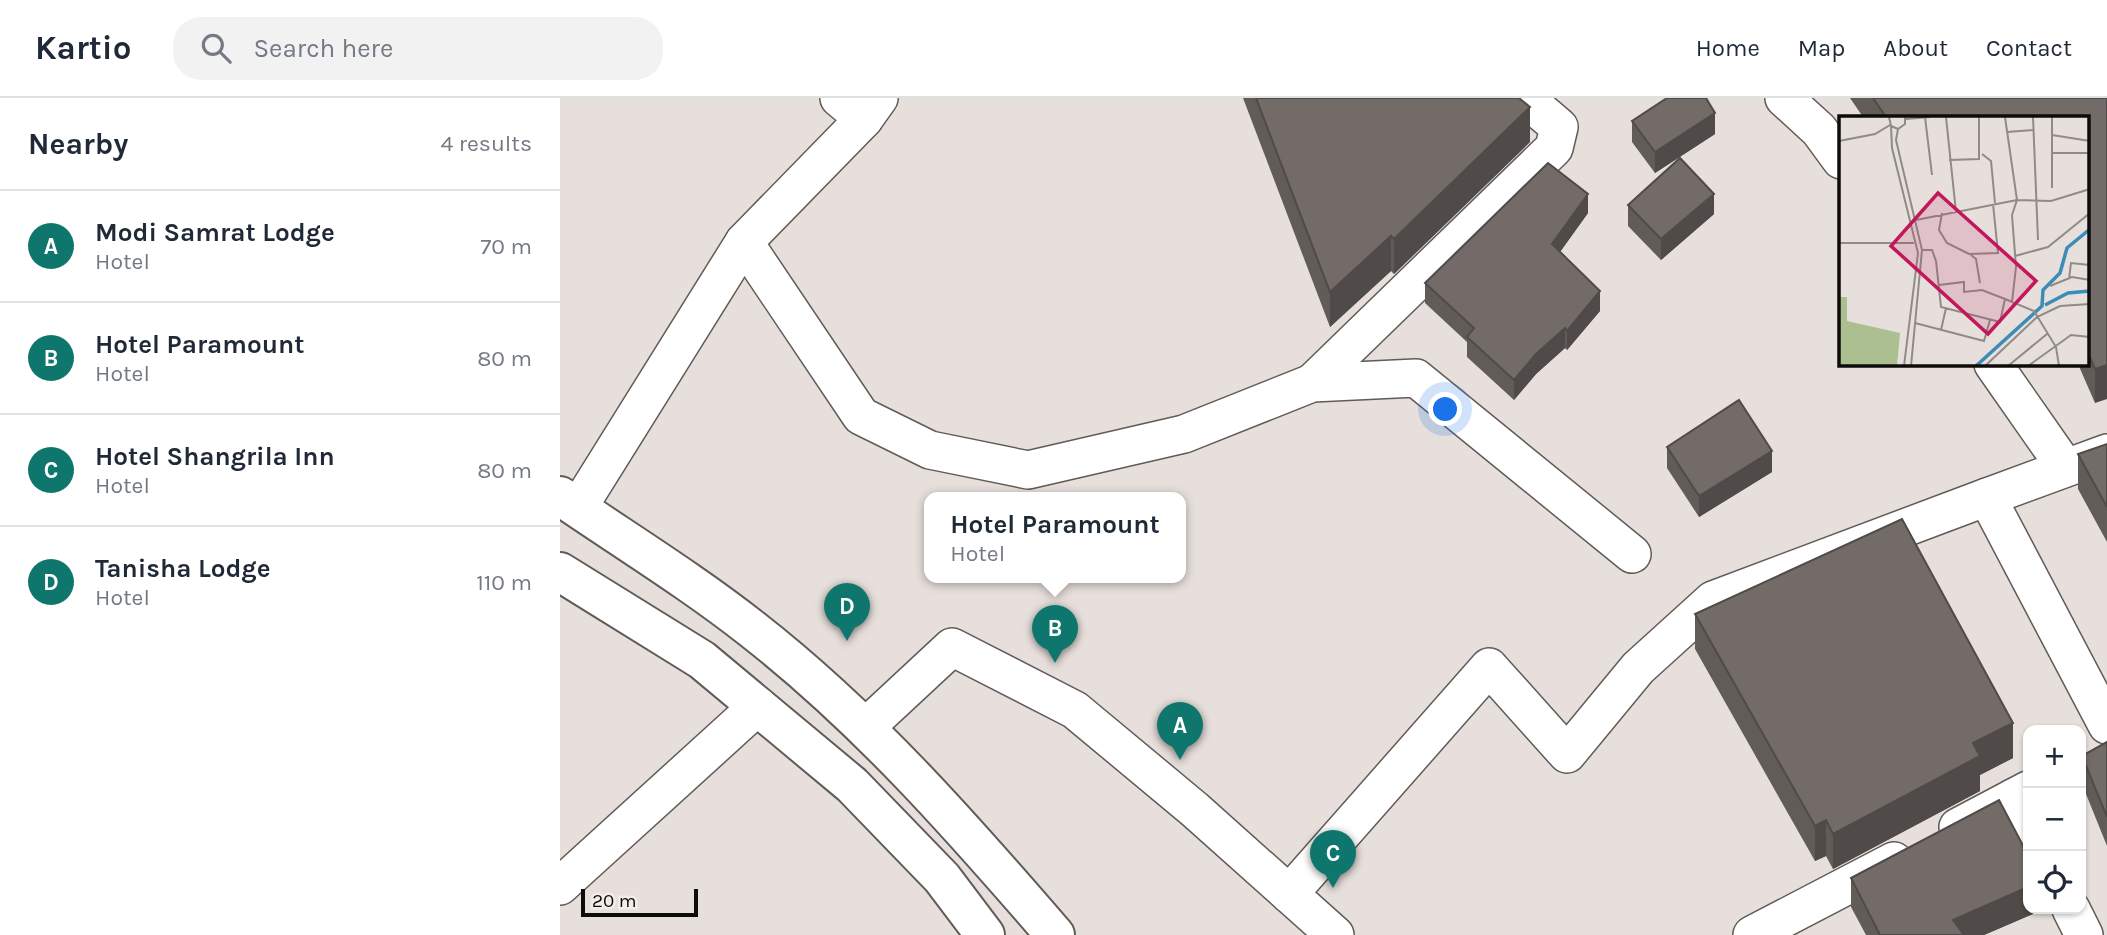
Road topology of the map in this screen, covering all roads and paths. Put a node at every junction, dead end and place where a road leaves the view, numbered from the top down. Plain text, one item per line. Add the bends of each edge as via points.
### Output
1 (1525, 98) edge
2 (1784, 98) edge
3 (860, 105) edge
4 (1839, 157) edge
5 (744, 242) junction
6 (1994, 366) edge
7 (1312, 383) junction
8 (2107, 453) edge
9 (2064, 467) junction
10 (1987, 497) junction
11 (569, 502) edge
12 (1632, 554) dead end
13 (560, 572) edge
14 (758, 706) junction
15 (2107, 725) edge
16 (866, 727) junction
17 (2023, 805) edge
18 (560, 886) edge
19 (1289, 894) junction
20 (2074, 914) edge
21 (985, 935) edge
22 (1055, 935) edge
23 (1335, 935) edge
24 (1752, 935) edge
25 (2084, 935) edge

1 - 7 street via 1559,127 1555,148
2 - 4 street via 1819,130
3 - 5 street
5 - 7 street via 861,416 930,450 1028,470 1184,434
5 - 11 street
6 - 9 street
7 - 12 street via 1416,378
8 - 9 street
9 - 10 street
10 - 15 street
10 - 19 street via 1713,600 1638,668 1567,754 1489,667
11 - 16 main road via 752,629
13 - 14 main road via 702,660
14 - 18 street
14 - 21 main road via 852,785 942,878
16 - 19 street via 952,647 1075,710
16 - 22 main road
17 - 24 street via 1924,845
19 - 23 street
20 - 25 street

